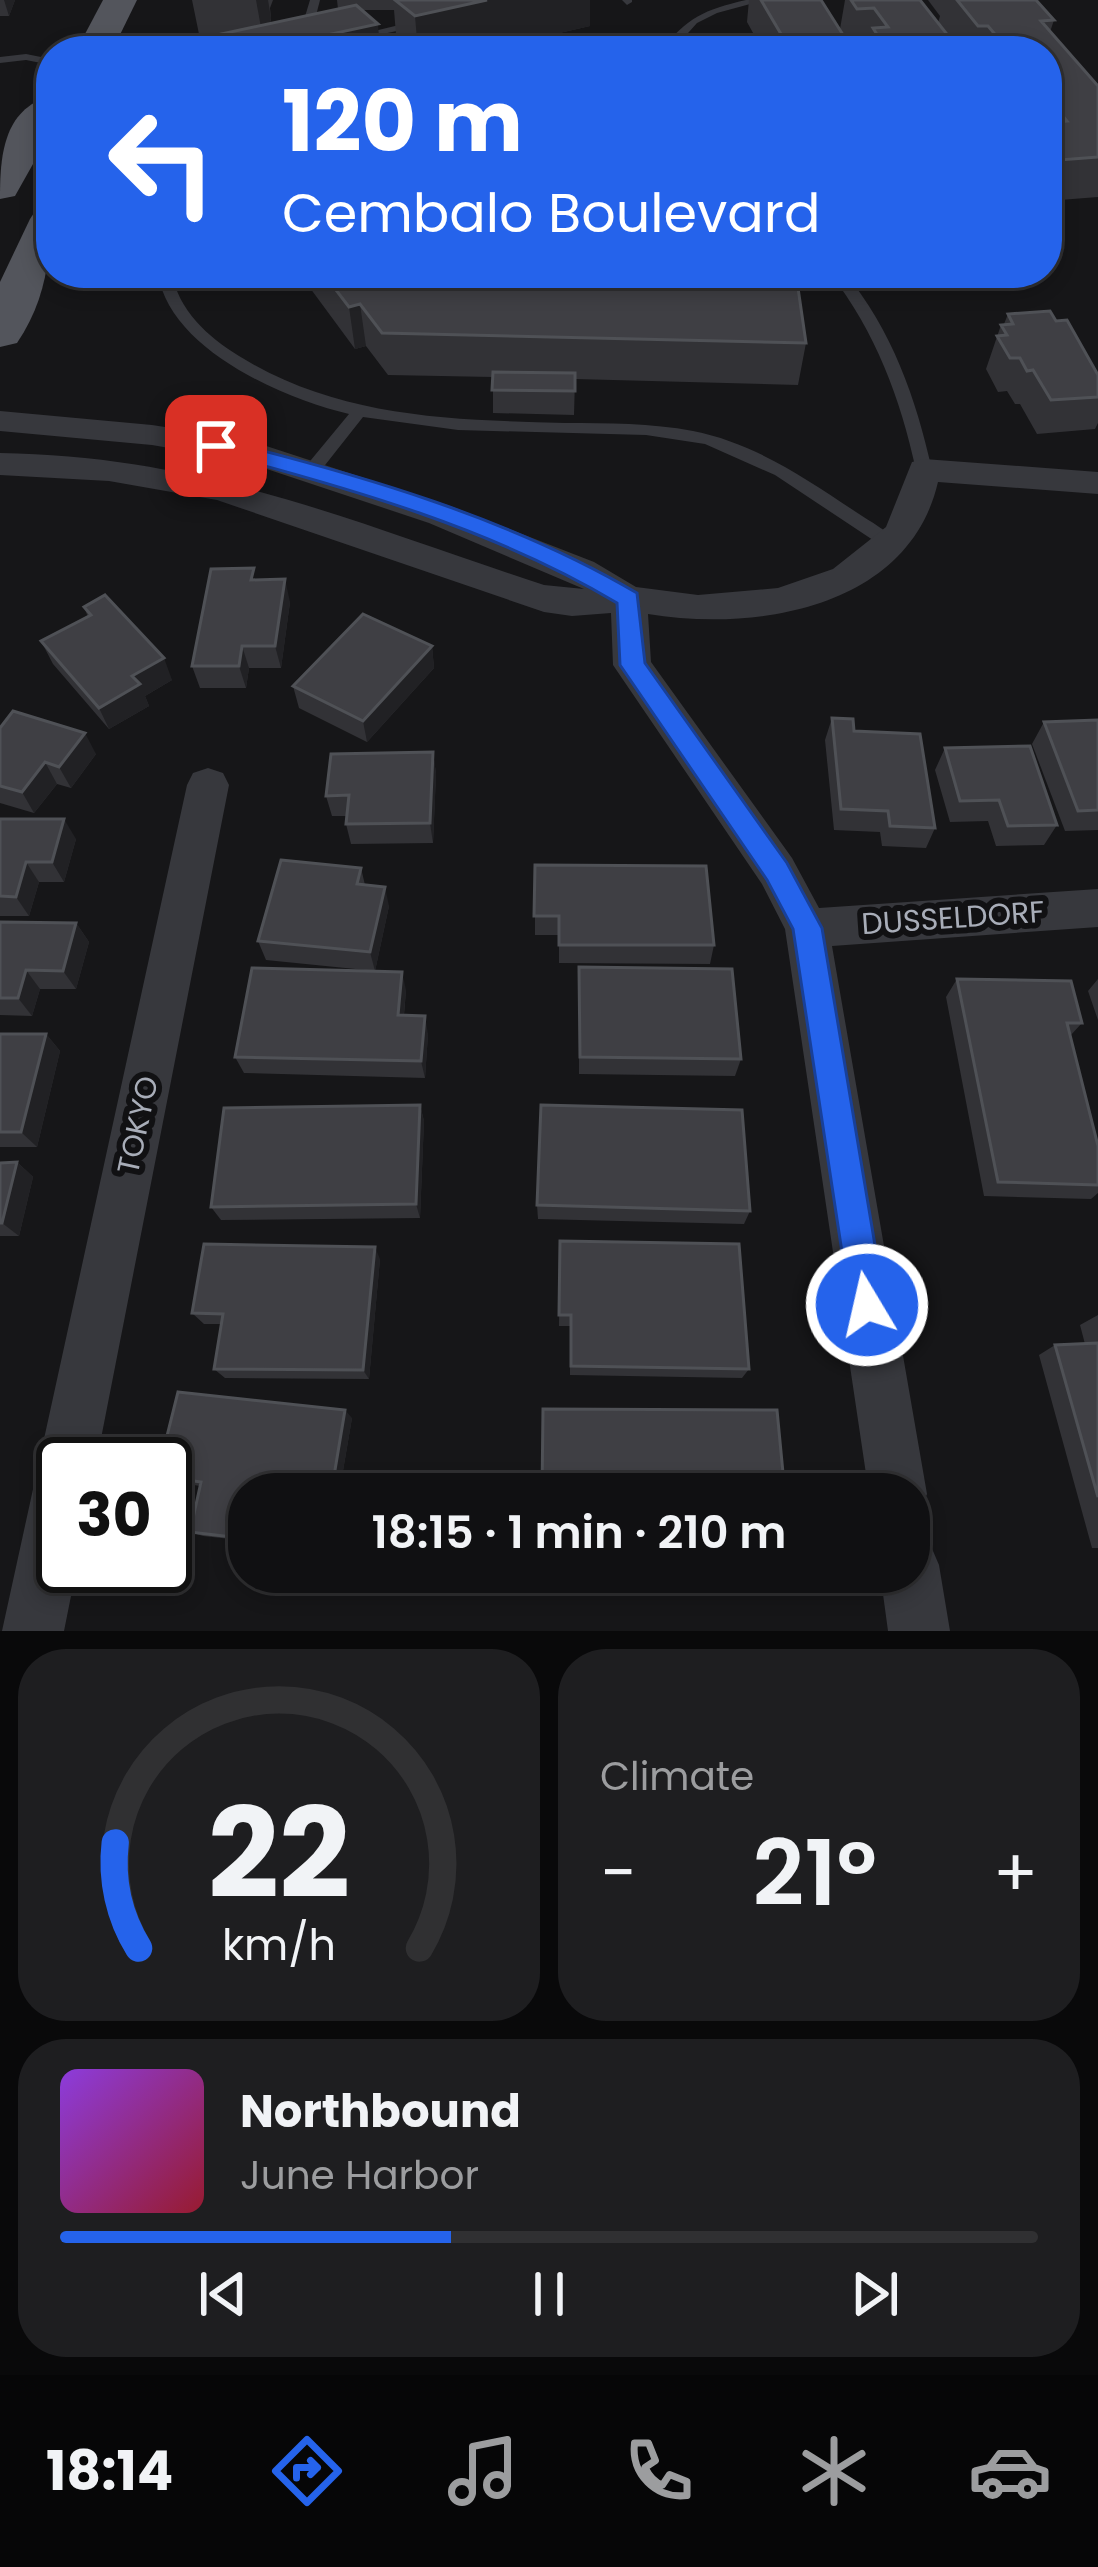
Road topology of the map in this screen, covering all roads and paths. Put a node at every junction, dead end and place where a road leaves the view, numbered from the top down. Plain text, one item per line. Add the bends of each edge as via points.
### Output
1 (120, 0) edge
2 (315, 0) edge
3 (760, 0) edge
4 (435, 20) edge
5 (102, 36) edge
6 (301, 36) edge
7 (360, 36) edge
8 (680, 36) edge
9 (36, 59) edge
10 (0, 60) edge
11 (36, 125) edge
12 (0, 187) edge
13 (36, 253) edge
14 (167, 288) edge
15 (850, 288) edge
16 (0, 333) edge
17 (357, 414) junction
18 (0, 421) edge
19 (0, 464) edge
20 (312, 470) junction
21 (924, 470) junction
22 (1098, 483) edge
23 (280, 507) junction
24 (891, 544) junction
25 (629, 599) junction
26 (208, 785) dead end
27 (1098, 908) edge
28 (807, 928) junction
29 (73, 1437) edge
30 (895, 1473) edge
31 (41, 1593) edge
32 (914, 1593) edge
33 (33, 1631) edge
34 (920, 1631) edge

1 - 5 main road
2 - 6 lane
3 - 8 lane via 713,11
4 - 7 lane
9 - 10 lane
11 - 12 main road
13 - 16 main road
14 - 17 lane via 181,315 221,352 291,392
15 - 21 lane via 914,420
17 - 20 lane
17 - 24 lane via 421,424 658,429 713,441 773,467
18 - 20 street via 152,434
19 - 23 street via 116,472
20 - 23 street
20 - 25 street via 581,571
21 - 22 street
21 - 24 street via 922,494
23 - 25 street via 558,602
24 - 25 street via 853,575 772,604 711,609
25 - 28 street via 632,665 777,872
26 - 29 street, TOKYO
27 - 28 street, DUSSELDORF
28 - 30 street
31 - 33 street
32 - 34 street

